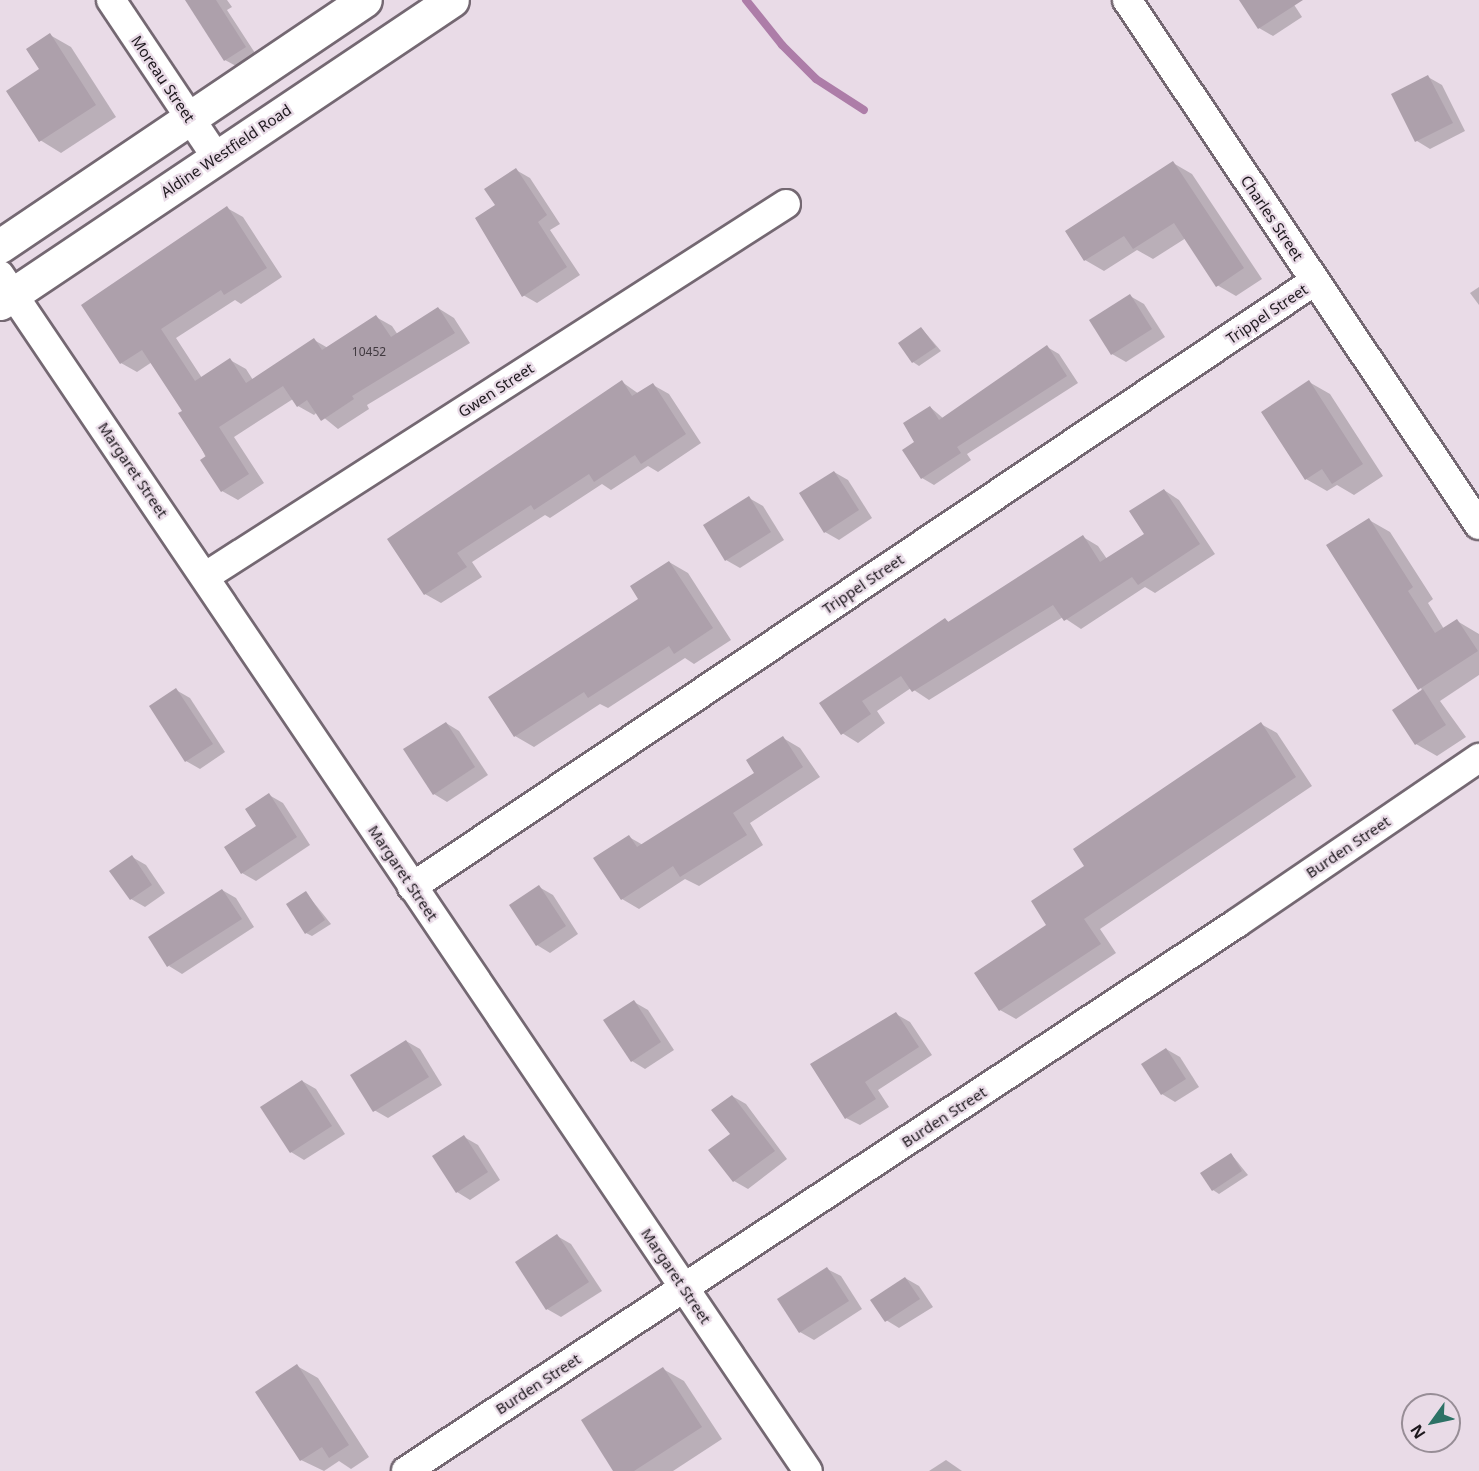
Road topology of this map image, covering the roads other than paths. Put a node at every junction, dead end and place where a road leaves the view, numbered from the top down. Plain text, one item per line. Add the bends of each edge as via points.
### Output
1 (111, 0) edge
2 (365, 0) edge
3 (452, 0) edge
4 (1126, 0) edge
5 (190, 118) junction
6 (216, 157) junction
7 (786, 204) dead end
8 (0, 246) edge
9 (1315, 282) junction
10 (4, 291) edge
11 (1479, 525) edge
12 (206, 576) junction
13 (1479, 758) edge
14 (412, 887) junction
15 (684, 1288) junction
16 (406, 1471) edge
17 (808, 1471) edge

1 - 5 street, Moreau Street
2 - 5 main road
3 - 6 main road, Aldine Westfield Road
4 - 9 street, Charles Street
5 - 6 street, Moreau Street
5 - 8 main road
6 - 10 main road, Aldine Westfield Road
7 - 12 street, Gwen Street
9 - 11 street, Charles Street
9 - 14 street, Trippel Street
10 - 12 street, Margaret Street
12 - 14 street, Margaret Street
13 - 15 street, Burden Street
14 - 15 street, Margaret Street
15 - 16 street, Burden Street
15 - 17 street, Margaret Street

